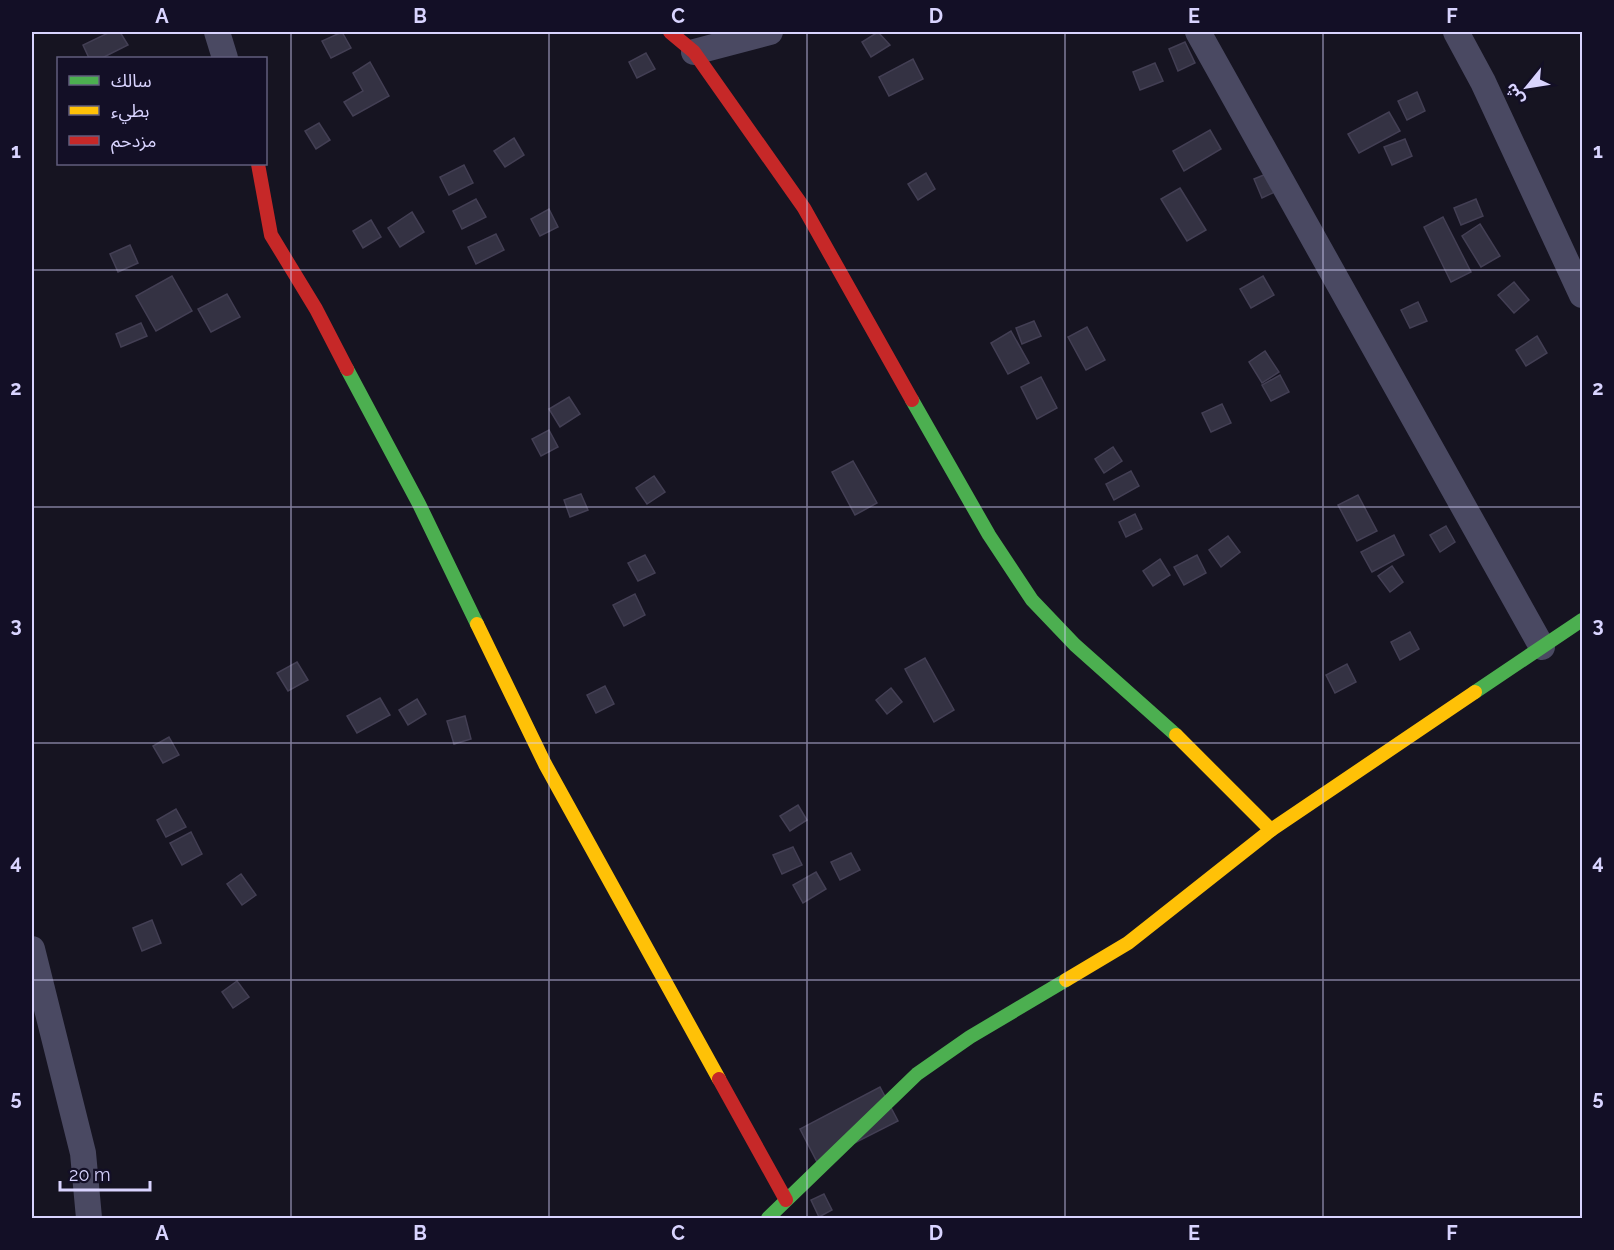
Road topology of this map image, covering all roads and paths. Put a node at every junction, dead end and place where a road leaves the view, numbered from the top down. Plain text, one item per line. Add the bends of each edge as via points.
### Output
1 (217, 32) edge
2 (670, 32) edge
3 (770, 32) edge
4 (1198, 32) edge
5 (1456, 32) edge
6 (694, 52) junction
7 (225, 57) edge
8 (258, 165) edge
9 (1582, 295) edge
10 (1582, 620) edge
11 (1542, 647) junction
12 (1271, 830) junction
13 (32, 949) edge
14 (786, 1200) junction
15 (89, 1218) edge
16 (768, 1218) edge

1 - 7 street
2 - 6 street
3 - 6 street
4 - 11 street
5 - 9 street
6 - 12 street via 804,207 989,535 1032,600 1075,645 1193,750
8 - 14 street via 271,235 316,309 419,504 545,764
10 - 11 street
11 - 12 street
12 - 14 street via 1128,943 970,1037 917,1074
13 - 15 street via 83,1153
14 - 16 street

